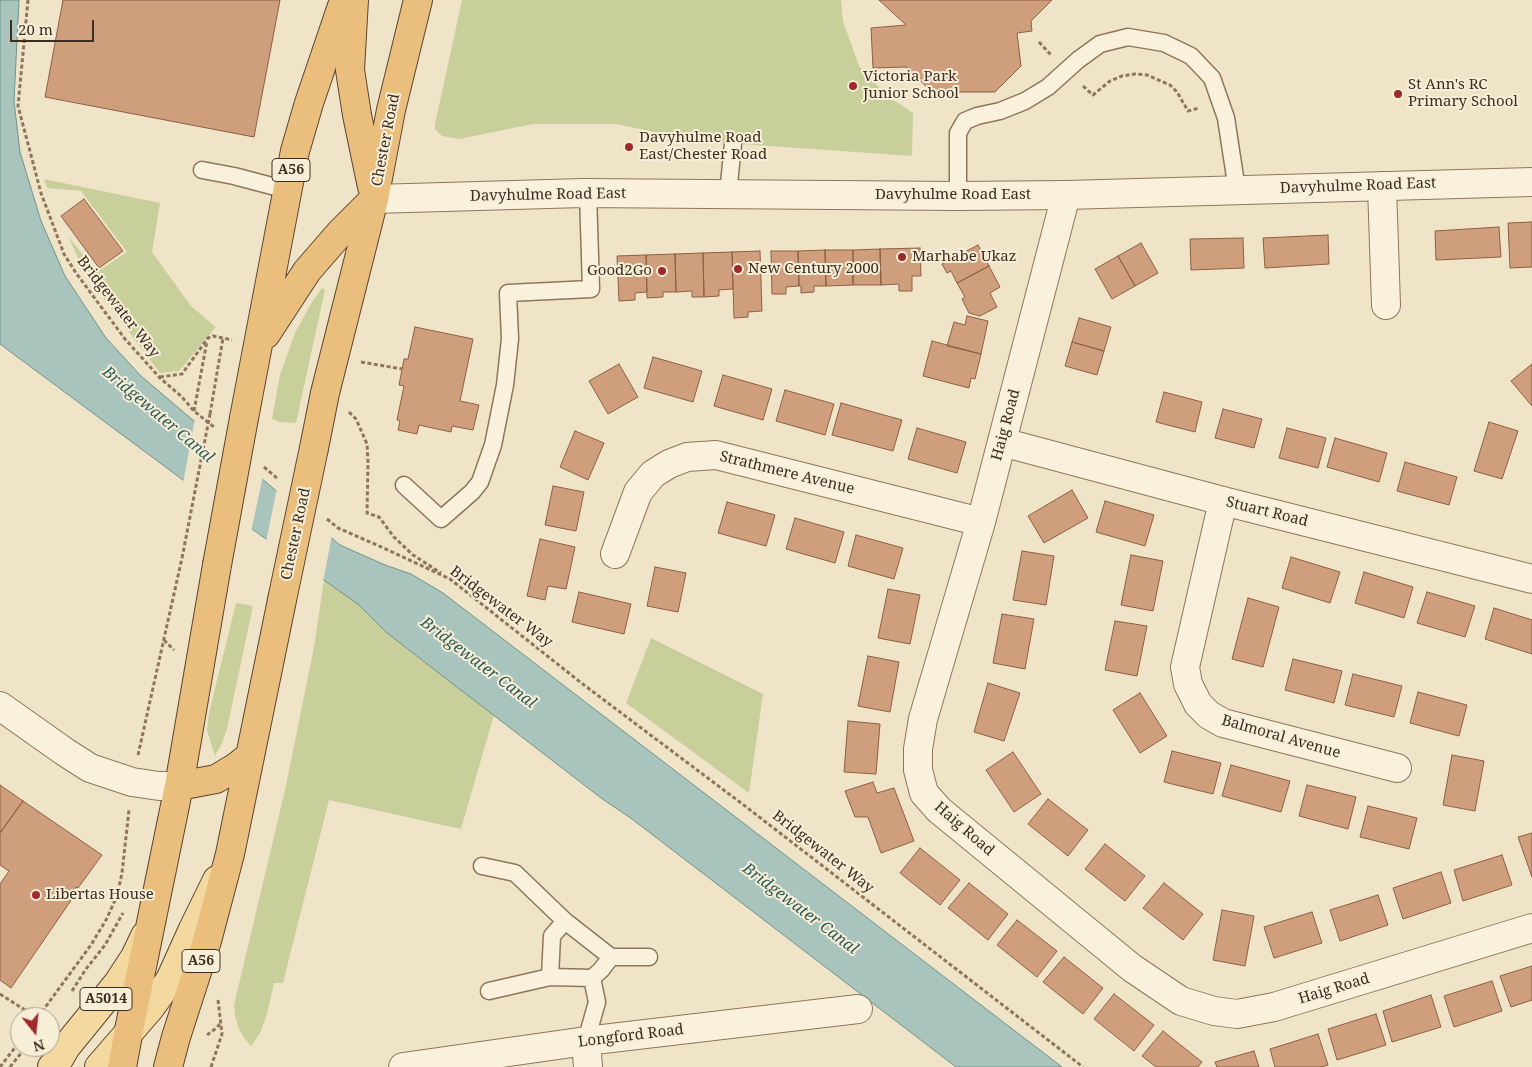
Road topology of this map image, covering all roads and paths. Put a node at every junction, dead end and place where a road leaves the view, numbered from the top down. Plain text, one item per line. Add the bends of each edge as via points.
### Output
1 (28, 0) edge
2 (344, 0) edge
3 (354, 0) edge
4 (418, 0) edge
5 (1039, 42) dead end
6 (1066, 70) junction
7 (1221, 101) junction
8 (733, 144) dead end
9 (202, 170) dead end
10 (1532, 182) edge
11 (1382, 186) junction
12 (286, 190) junction
13 (1237, 190) junction
14 (588, 193) junction
15 (728, 194) junction
16 (1066, 195) junction
17 (958, 196) junction
18 (374, 199) junction
19 (1386, 305) dead end
20 (208, 338) junction
21 (258, 346) junction
22 (355, 361) dead end
23 (402, 369) dead end
24 (160, 378) junction
25 (345, 410) dead end
26 (194, 411) junction
27 (217, 429) dead end
28 (1002, 442) junction
29 (263, 466) dead end
30 (285, 485) dead end
31 (404, 486) dead end
32 (1223, 501) junction
33 (323, 516) dead end
34 (981, 522) junction
35 (615, 554) dead end
36 (1530, 571) edge
37 (450, 579) junction
38 (164, 640) junction
39 (175, 651) dead end
40 (0, 706) edge
41 (250, 756) junction
42 (138, 758) dead end
43 (1397, 768) dead end
44 (179, 786) junction
45 (129, 815) dead end
46 (230, 854) junction
47 (482, 866) dead end
48 (124, 911) dead end
49 (565, 921) junction
50 (151, 925) junction
51 (1532, 928) edge
52 (649, 957) dead end
53 (611, 958) junction
54 (550, 976) junction
55 (592, 978) junction
56 (489, 990) dead end
57 (0, 994) edge
58 (70, 995) dead end
59 (21, 1007) edge
60 (44, 1007) edge
61 (858, 1009) dead end
62 (222, 1022) dead end
63 (128, 1034) junction
64 (10, 1054) edge
65 (587, 1054) edge
66 (18, 1057) edge
67 (517, 1058) edge
68 (0, 1067) edge
69 (10, 1067) edge
70 (52, 1067) edge
71 (99, 1067) edge
72 (122, 1067) edge
73 (168, 1067) edge
74 (211, 1067) edge
75 (403, 1067) edge
76 (1082, 1067) edge

1 - 24 path, Bridgewater Way via 18,106 41,193 72,267 125,339
2 - 12 highway, A56 via 302,125
3 - 18 highway via 350,70
4 - 18 highway, Chester Road / A56 via 391,110
5 - 6 path
6 - 7 path via 1093,95 1110,81 1135,74 1170,85 1188,111
6 - 7 lane via 1100,44 1128,37 1164,43 1191,56 1212,78
6 - 17 lane via 1048,87 1025,101 965,121 958,133
7 - 13 lane
8 - 15 lane
9 - 12 lane
10 - 11 street, Davyhulme Road East
11 - 13 street, Davyhulme Road East
11 - 19 street
12 - 21 highway, A56
13 - 16 street, Davyhulme Road East
14 - 15 street, Davyhulme Road East
14 - 18 street, Davyhulme Road East
14 - 31 lane via 591,289 508,293 510,339 504,385 492,445 480,482 442,519
15 - 17 street, Davyhulme Road East
16 - 17 street, Davyhulme Road East
16 - 28 street, Haig Road
18 - 21 highway via 307,271
18 - 41 highway, Chester Road / A56, bridge via 325,393
20 - 24 path via 182,374
20 - 26 path
20 - 38 path, bridge via 223,338
21 - 44 highway, A56, bridge
22 - 23 path
24 - 26 path, Bridgewater Way
25 - 37 path via 356,419 367,444 367,513 379,517 413,554
26 - 27 path, Bridgewater Way
28 - 32 street, Stuart Road
28 - 34 street, Haig Road
29 - 30 path
32 - 36 street, Stuart Road
32 - 43 street, Balmoral Avenue via 1185,667 1188,684 1198,704 1223,723
33 - 37 path, Bridgewater Way via 338,528
34 - 35 street, Strathmere Avenue via 716,455 687,457 653,474 638,492
34 - 51 street, Haig Road via 923,719 918,770 924,792 940,810 1132,968 1180,1001 1237,1014 1274,1007
37 - 76 path, Bridgewater Way
38 - 39 path
38 - 42 path
40 - 44 street via 90,768 132,782
41 - 44 highway via 216,779
41 - 46 highway, Chester Road / A56
44 - 50 highway, A56
45 - 60 path via 117,896 90,945
46 - 63 main road, A5014 via 170,980
46 - 73 highway, Chester Road / A56
47 - 49 lane via 515,872
48 - 58 path via 106,945
49 - 53 lane
49 - 54 lane via 552,936
50 - 63 highway, A56
50 - 70 main road, A5014 via 118,983
52 - 53 lane
53 - 55 lane
54 - 55 lane
54 - 56 lane
55 - 65 lane via 598,1002
57 - 59 path
61 - 65 street, Longford Road
62 - 74 path via 222,1034
63 - 71 main road, A5014
63 - 72 highway, A56
64 - 68 path
65 - 67 street, Longford Road
66 - 69 path
67 - 75 street, Longford Road

